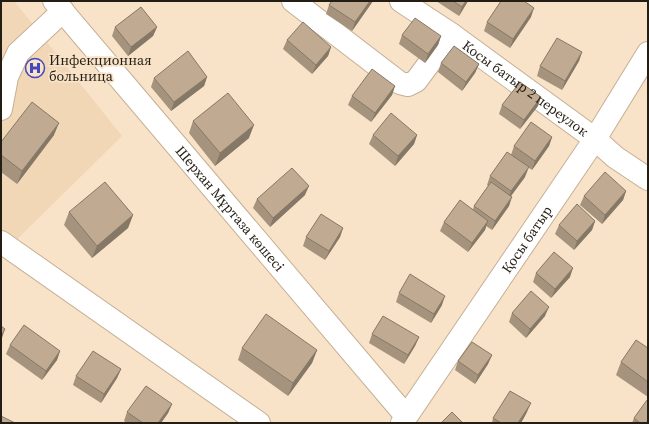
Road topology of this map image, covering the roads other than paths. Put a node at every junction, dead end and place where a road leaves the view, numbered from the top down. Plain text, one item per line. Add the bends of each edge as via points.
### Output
1 (294, 1) edge
2 (401, 1) edge
3 (58, 6) edge
4 (451, 34) junction
5 (648, 52) edge
6 (1, 109) edge
7 (595, 139) junction
8 (648, 179) edge
9 (1, 242) edge
10 (404, 420) edge
11 (259, 423) edge

1 - 4 street via 400,84 416,82
2 - 4 street, Косы батыр 2 переулок
3 - 6 street via 18,53 7,77
3 - 10 street, Шерхан Мұртаза көшесі
4 - 7 street, Косы батыр 2 переулок
5 - 7 street, Қосы батыр
7 - 8 street, Косы батыр 2 переулок via 615,157
7 - 10 street, Қосы батыр
9 - 11 street

